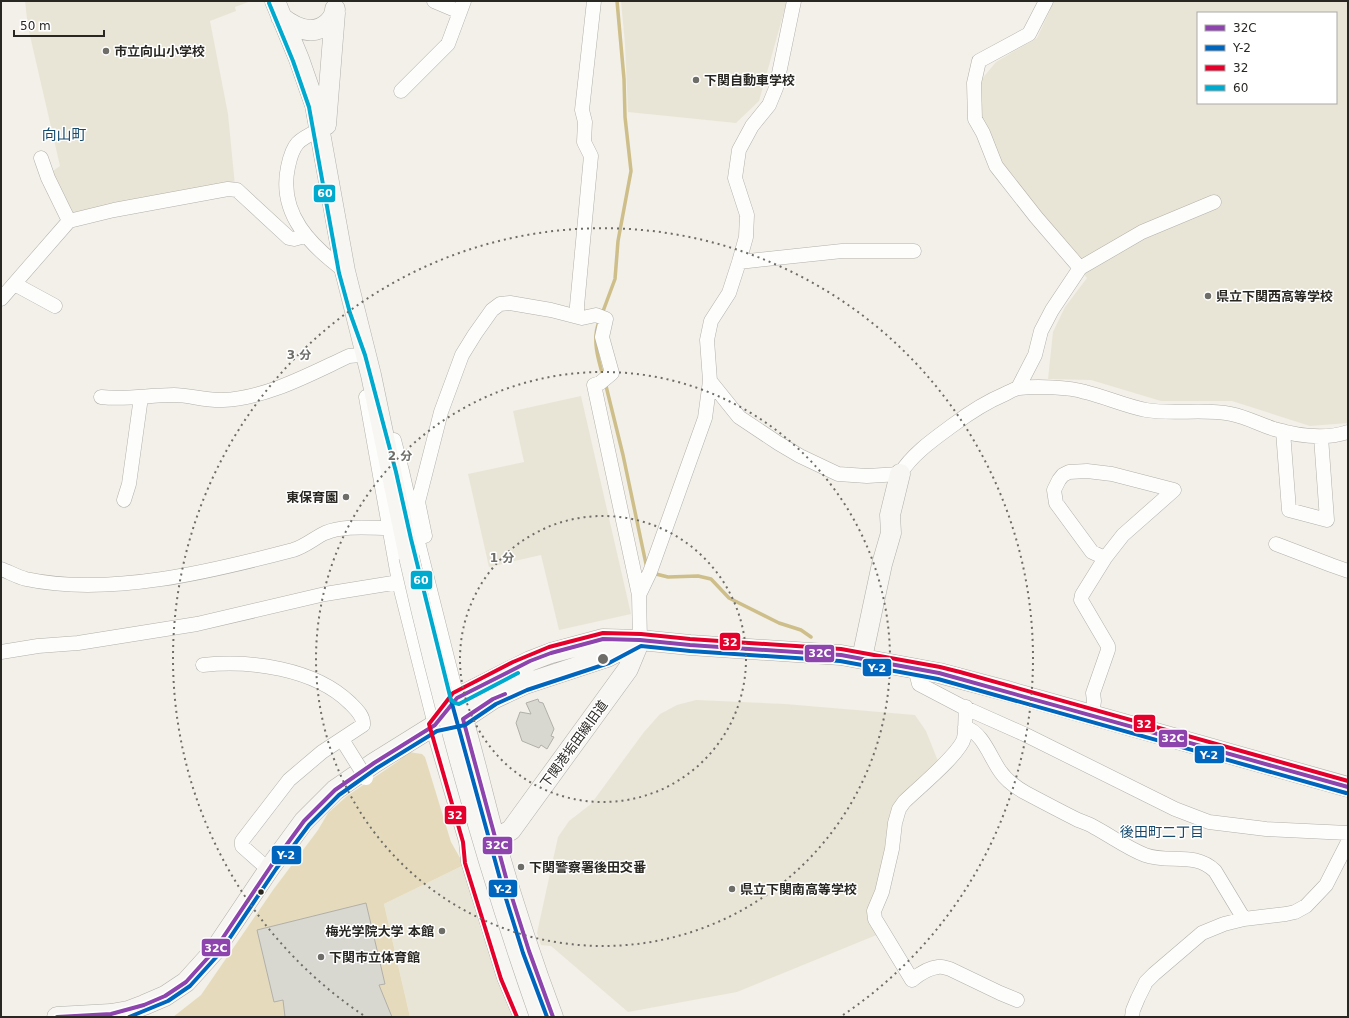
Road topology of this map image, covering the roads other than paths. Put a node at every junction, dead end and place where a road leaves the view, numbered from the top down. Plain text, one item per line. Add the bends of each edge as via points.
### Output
1 (434, 1) edge
2 (594, 1) edge
3 (600, 1) edge
4 (794, 1) edge
5 (1046, 1) edge
6 (336, 7) edge
7 (462, 7) edge
8 (278, 9) edge
9 (401, 91) dead end
10 (585, 122) junction
11 (319, 130) junction
12 (324, 152) junction
13 (41, 158) dead end
14 (1214, 202) dead end
15 (69, 221) junction
16 (306, 236) junction
17 (914, 251) dead end
18 (739, 262) junction
19 (1080, 268) junction
20 (345, 271) junction
21 (15, 284) junction
22 (1, 299) edge
23 (55, 306) dead end
24 (356, 311) junction
25 (577, 316) junction
26 (360, 355) junction
27 (710, 381) junction
28 (1018, 388) junction
29 (101, 397) dead end
30 (141, 397) junction
31 (1283, 431) junction
32 (1348, 432) edge
33 (1321, 437) junction
34 (900, 474) junction
35 (124, 500) dead end
36 (389, 528) junction
37 (417, 538) junction
38 (1276, 544) dead end
39 (1105, 558) junction
40 (1, 569) edge
41 (1348, 571) edge
42 (399, 582) junction
43 (640, 595) junction
44 (640, 640) junction
45 (1, 652) edge
46 (862, 658) junction
47 (203, 665) dead end
48 (915, 668) junction
49 (457, 698) junction
50 (966, 707) junction
51 (1092, 715) junction
52 (464, 719) junction
53 (436, 725) junction
54 (965, 727) junction
55 (344, 742) junction
56 (366, 778) dead end
57 (1348, 787) edge
58 (1348, 833) edge
59 (495, 839) junction
60 (1348, 842) edge
61 (269, 870) junction
62 (1244, 919) junction
63 (1017, 1000) dead end
64 (57, 1017) edge
65 (524, 1017) edge
66 (540, 1017) edge
67 (553, 1017) edge
68 (1132, 1017) edge

1 - 7 street
2 - 10 street via 582,110
3 - 10 street via 591,108
4 - 18 street via 776,88 769,105 752,126 739,150 736,178 747,215 746,237
5 - 19 street via 1029,34 979,61 974,83 976,119 996,166
6 - 8 street via 326,24 310,30 293,26
6 - 12 street
7 - 9 street via 448,44
8 - 11 street via 315,105
10 - 25 street via 584,142 591,156
11 - 12 street
11 - 16 street via 301,139 294,147 285,178 290,210
12 - 20 street
13 - 15 street
14 - 19 street via 1142,232
15 - 16 street via 228,189 237,190 289,238
15 - 21 street
16 - 20 street via 333,263
17 - 18 street via 842,251
18 - 27 street via 729,293 710,321
19 - 28 street via 1052,310 1042,330 1035,355
20 - 24 street
21 - 22 street
21 - 23 street
24 - 26 street
24 - 37 street via 371,353
24 - 66 street, bridge via 409,556 457,749 500,900
25 - 37 street via 510,303 500,304 492,310 462,355 441,412 418,502 425,536
25 - 43 street via 606,319 602,337 612,373 594,385
26 - 30 street via 349,356 276,388 242,398 222,400 175,395
26 - 36 street
27 - 34 street via 739,417 800,456 838,474
27 - 43 street via 705,418
28 - 31 street via 1066,388 1146,410 1230,414
28 - 34 street via 972,411 943,432 912,458
29 - 30 street
30 - 35 street via 129,484
31 - 33 street
31 - 33 street via 1289,510 1327,520
32 - 33 street
34 - 46 street via 890,515 891,533
36 - 40 street via 338,529 300,548 272,556 180,576 126,583 90,585 46,582 25,579
36 - 42 street
37 - 49 street
38 - 41 street
39 - 39 street via 1092,552 1056,503 1054,490 1064,474 1087,471 1112,474 1174,490 1123,535
39 - 51 street via 1081,600 1108,646 1093,693
42 - 45 street via 325,594 197,624
42 - 53 street
43 - 44 street
44 - 46 street
44 - 49 street via 603,639 551,653 515,668
44 - 52 street via 607,657 525,684 493,700
44 - 59 street, 下関港垢田線旧道 via 628,669 590,723 511,830
46 - 48 street
47 - 55 street via 267,667 295,673 326,685 345,698 364,720 363,725
48 - 50 street via 919,684
48 - 51 street
49 - 52 street
49 - 53 street
50 - 54 street
50 - 58 street via 1175,809 1209,822 1266,829
51 - 57 street
52 - 53 street
52 - 59 street
53 - 61 street via 335,790 304,821
53 - 65 street via 474,869 507,977
54 - 62 street via 977,734 1003,775 1024,792 1092,825 1146,856 1199,860 1209,865
54 - 63 street via 964,739 957,750 899,809 882,892 874,911 875,919 912,980 931,969 942,967
55 - 56 street, bridge
55 - 61 street via 322,752 289,780 242,841 242,846
59 - 67 street via 537,976
60 - 62 street via 1326,885 1306,906 1296,912
61 - 64 street via 214,951 186,982 144,1006 117,1013
62 - 68 street via 1202,933 1154,974 1146,982

